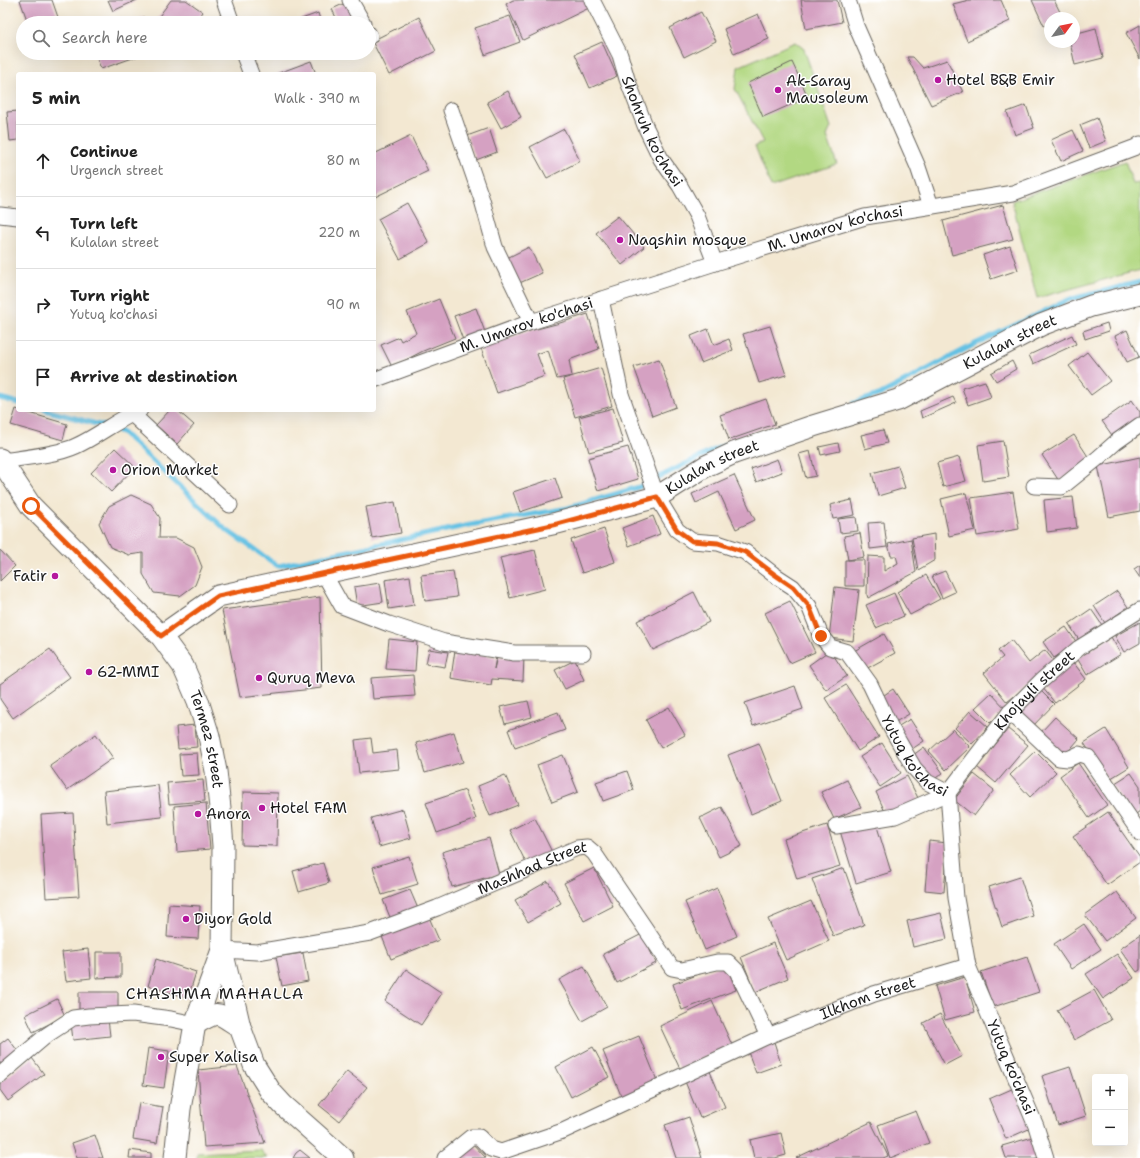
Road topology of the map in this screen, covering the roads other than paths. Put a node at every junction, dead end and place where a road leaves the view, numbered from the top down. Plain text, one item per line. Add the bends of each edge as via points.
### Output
1 (224, 0) edge
2 (350, 0) edge
3 (592, 0) edge
4 (848, 0) edge
5 (230, 16) edge
6 (359, 16) edge
7 (246, 60) edge
8 (250, 72) edge
9 (451, 110) dead end
10 (1140, 144) edge
11 (931, 206) junction
12 (0, 215) edge
13 (16, 217) edge
14 (715, 263) junction
15 (1140, 294) edge
16 (601, 299) junction
17 (531, 322) junction
18 (376, 379) edge
19 (136, 412) edge
20 (1140, 425) edge
21 (0, 461) edge
22 (1034, 486) dead end
23 (656, 493) junction
24 (230, 505) dead end
25 (324, 574) junction
26 (1140, 610) edge
27 (161, 636) junction
28 (583, 653) dead end
29 (1010, 712) junction
30 (948, 793) junction
31 (836, 826) dead end
32 (1140, 833) edge
33 (222, 950) junction
34 (968, 966) junction
35 (195, 1024) junction
36 (240, 1027) junction
37 (768, 1036) junction
38 (0, 1075) edge
39 (175, 1158) edge
40 (343, 1158) edge
41 (445, 1158) edge
42 (1046, 1158) edge

1 - 5 street
2 - 6 street
3 - 14 street, Shohruh ko'chasi via 620,55 646,128 661,158 697,216
4 - 11 street via 856,26 918,167
7 - 8 street
9 - 17 street via 495,247
10 - 11 street, M. Umarov ko'chasi via 1013,193
11 - 14 street, M. Umarov ko'chasi via 865,218
12 - 13 street
14 - 16 street, M. Umarov ko'chasi
15 - 23 main road, Kulalan street via 1091,306 1041,325 898,400 734,453
16 - 17 street, M. Umarov ko'chasi
16 - 23 street, Yutuq ko'chasi via 621,394
17 - 18 street, M. Umarov ko'chasi
19 - 21 street via 63,451
19 - 24 street
20 - 22 street via 1062,487
21 - 27 main road, Termez street via 31,506
23 - 25 main road, Kulalan street via 557,524
23 - 30 street, Yutuq ko'chasi via 677,530 692,541 718,543 745,552 793,587 809,606 821,636 830,646 847,652 870,684 914,768 927,782
25 - 27 main road, Kulalan street via 218,596
25 - 28 street via 342,606 444,642 514,653
26 - 29 street, Khojayli street via 1079,648
27 - 33 main road, Termez street via 182,666 198,700 209,736 218,786 222,839
29 - 30 street, Khojayli street
29 - 32 street via 1059,758 1068,759 1080,754 1088,756
30 - 31 street via 895,816
30 - 34 street, Yutuq ko'chasi via 956,898
33 - 35 main road, Termez street
33 - 36 main road
33 - 37 street, Mashhad Street via 257,952 370,933 437,908 577,848 587,847 594,853 672,968 682,970 728,962 737,971
34 - 37 street, Ilkhom street via 874,994
34 - 42 street, Yutuq ko'chasi via 1036,1126
35 - 36 main road via 208,1016 220,1014
35 - 38 street via 133,1014 73,1018 47,1035
35 - 39 main road, Termez street via 180,1109
36 - 40 main road via 254,1065 271,1092
37 - 41 street, Ilkhom street via 563,1131 501,1152 491,1149 479,1137 471,1137

